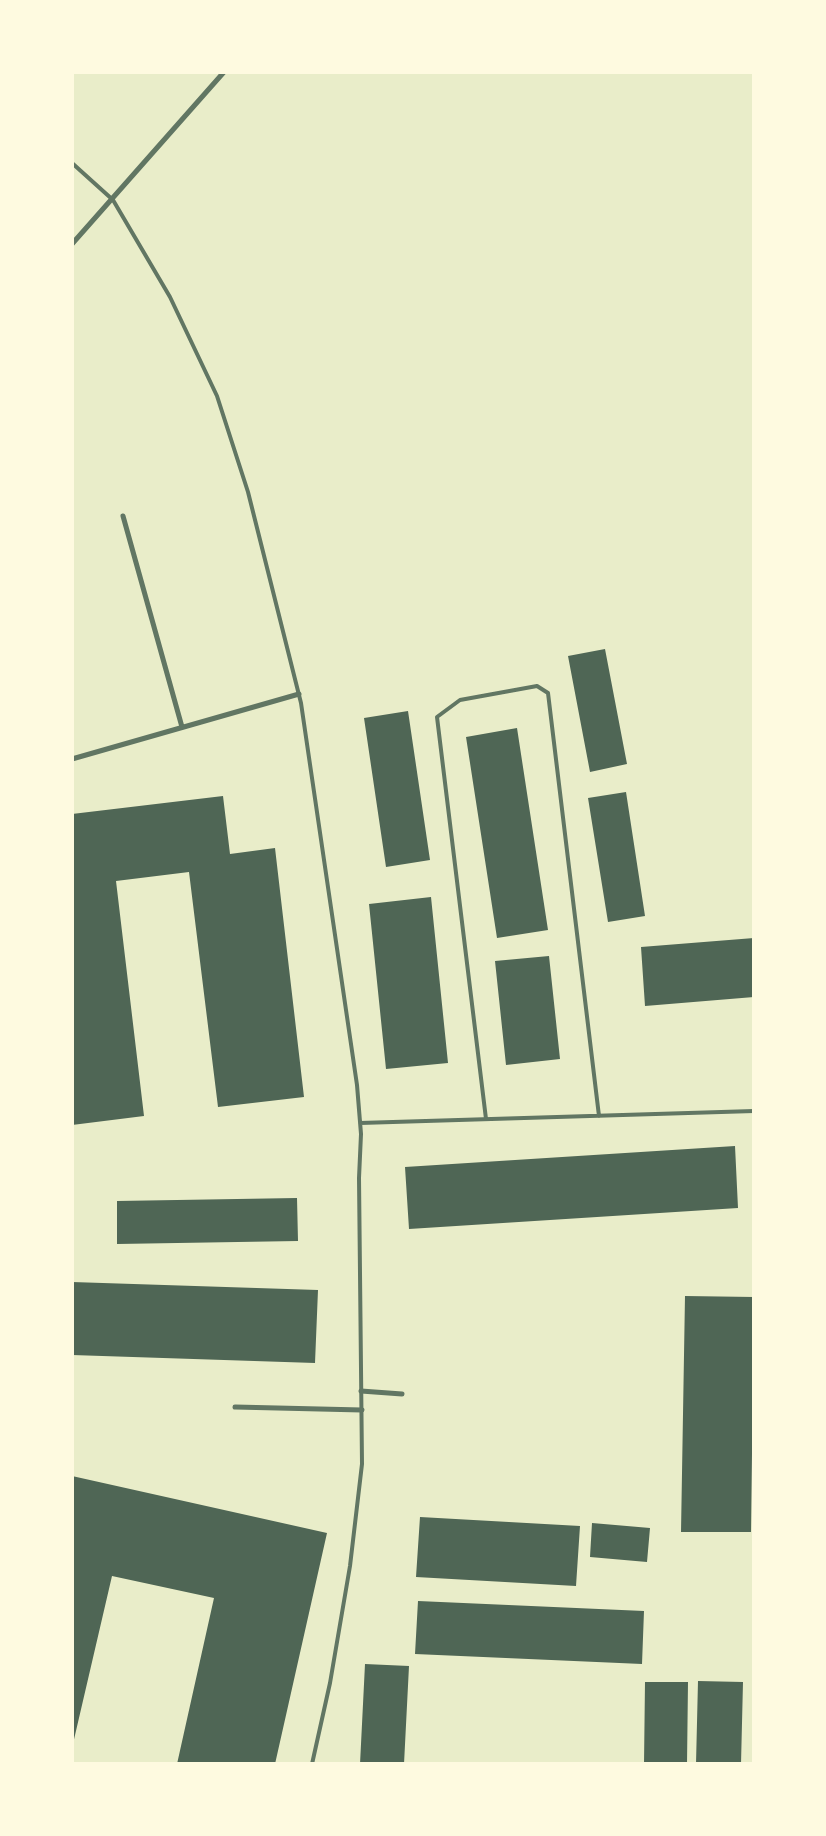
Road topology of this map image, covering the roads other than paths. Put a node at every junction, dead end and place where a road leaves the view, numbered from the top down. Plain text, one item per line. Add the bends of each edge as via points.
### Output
1 (224, 72) edge
2 (72, 163) edge
3 (113, 200) junction
4 (72, 244) edge
5 (123, 516) dead end
6 (299, 694) junction
7 (182, 727) junction
8 (72, 759) edge
9 (754, 1111) edge
10 (599, 1116) junction
11 (486, 1119) junction
12 (360, 1123) junction
13 (362, 1391) junction
14 (402, 1394) dead end
15 (235, 1407) dead end
16 (362, 1410) junction
17 (312, 1764) edge

1 - 3 street
2 - 3 lane
3 - 4 street
3 - 6 lane via 170,297 217,396 248,492
5 - 7 street
6 - 7 street
6 - 12 lane via 358,1085
7 - 8 street
9 - 10 lane
10 - 11 lane
10 - 11 lane via 548,693 537,686 460,700 437,718
11 - 12 lane
12 - 13 lane
13 - 14 street
13 - 16 lane
15 - 16 street
16 - 17 lane via 362,1464 350,1566

